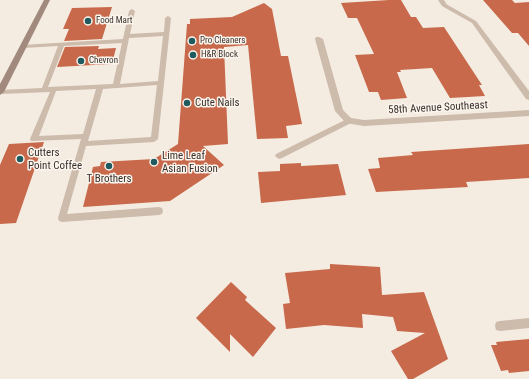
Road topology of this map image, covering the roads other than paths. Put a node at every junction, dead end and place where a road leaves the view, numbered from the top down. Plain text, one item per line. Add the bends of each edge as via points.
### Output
1 (47, 0) edge
2 (443, 3) edge
3 (132, 11) dead end
4 (168, 18) dead end
5 (166, 34) junction
6 (126, 39) junction
7 (319, 39) dead end
8 (62, 44) junction
9 (24, 46) junction
10 (161, 83) junction
11 (116, 86) junction
12 (100, 87) junction
13 (54, 89) junction
14 (44, 90) junction
15 (0, 92) edge
16 (529, 97) edge
17 (529, 113) edge
18 (349, 121) junction
19 (85, 140) junction
20 (279, 156) dead end
21 (159, 211) dead end
22 (529, 323) edge
23 (500, 326) dead end

1 - 9 main road
2 - 16 street via 474,22
3 - 6 lane
4 - 5 lane
5 - 6 lane
5 - 10 lane
6 - 8 lane
6 - 11 lane
7 - 18 street via 339,111
8 - 9 lane
8 - 14 lane
9 - 15 main road
10 - 11 lane
10 - 19 lane via 154,139
11 - 12 lane
12 - 13 lane
12 - 19 lane
13 - 14 lane
13 - 19 lane via 34,138
14 - 15 lane
17 - 18 street, 58th Avenue Southeast via 364,124
18 - 20 lane
19 - 21 lane via 62,218
22 - 23 lane

